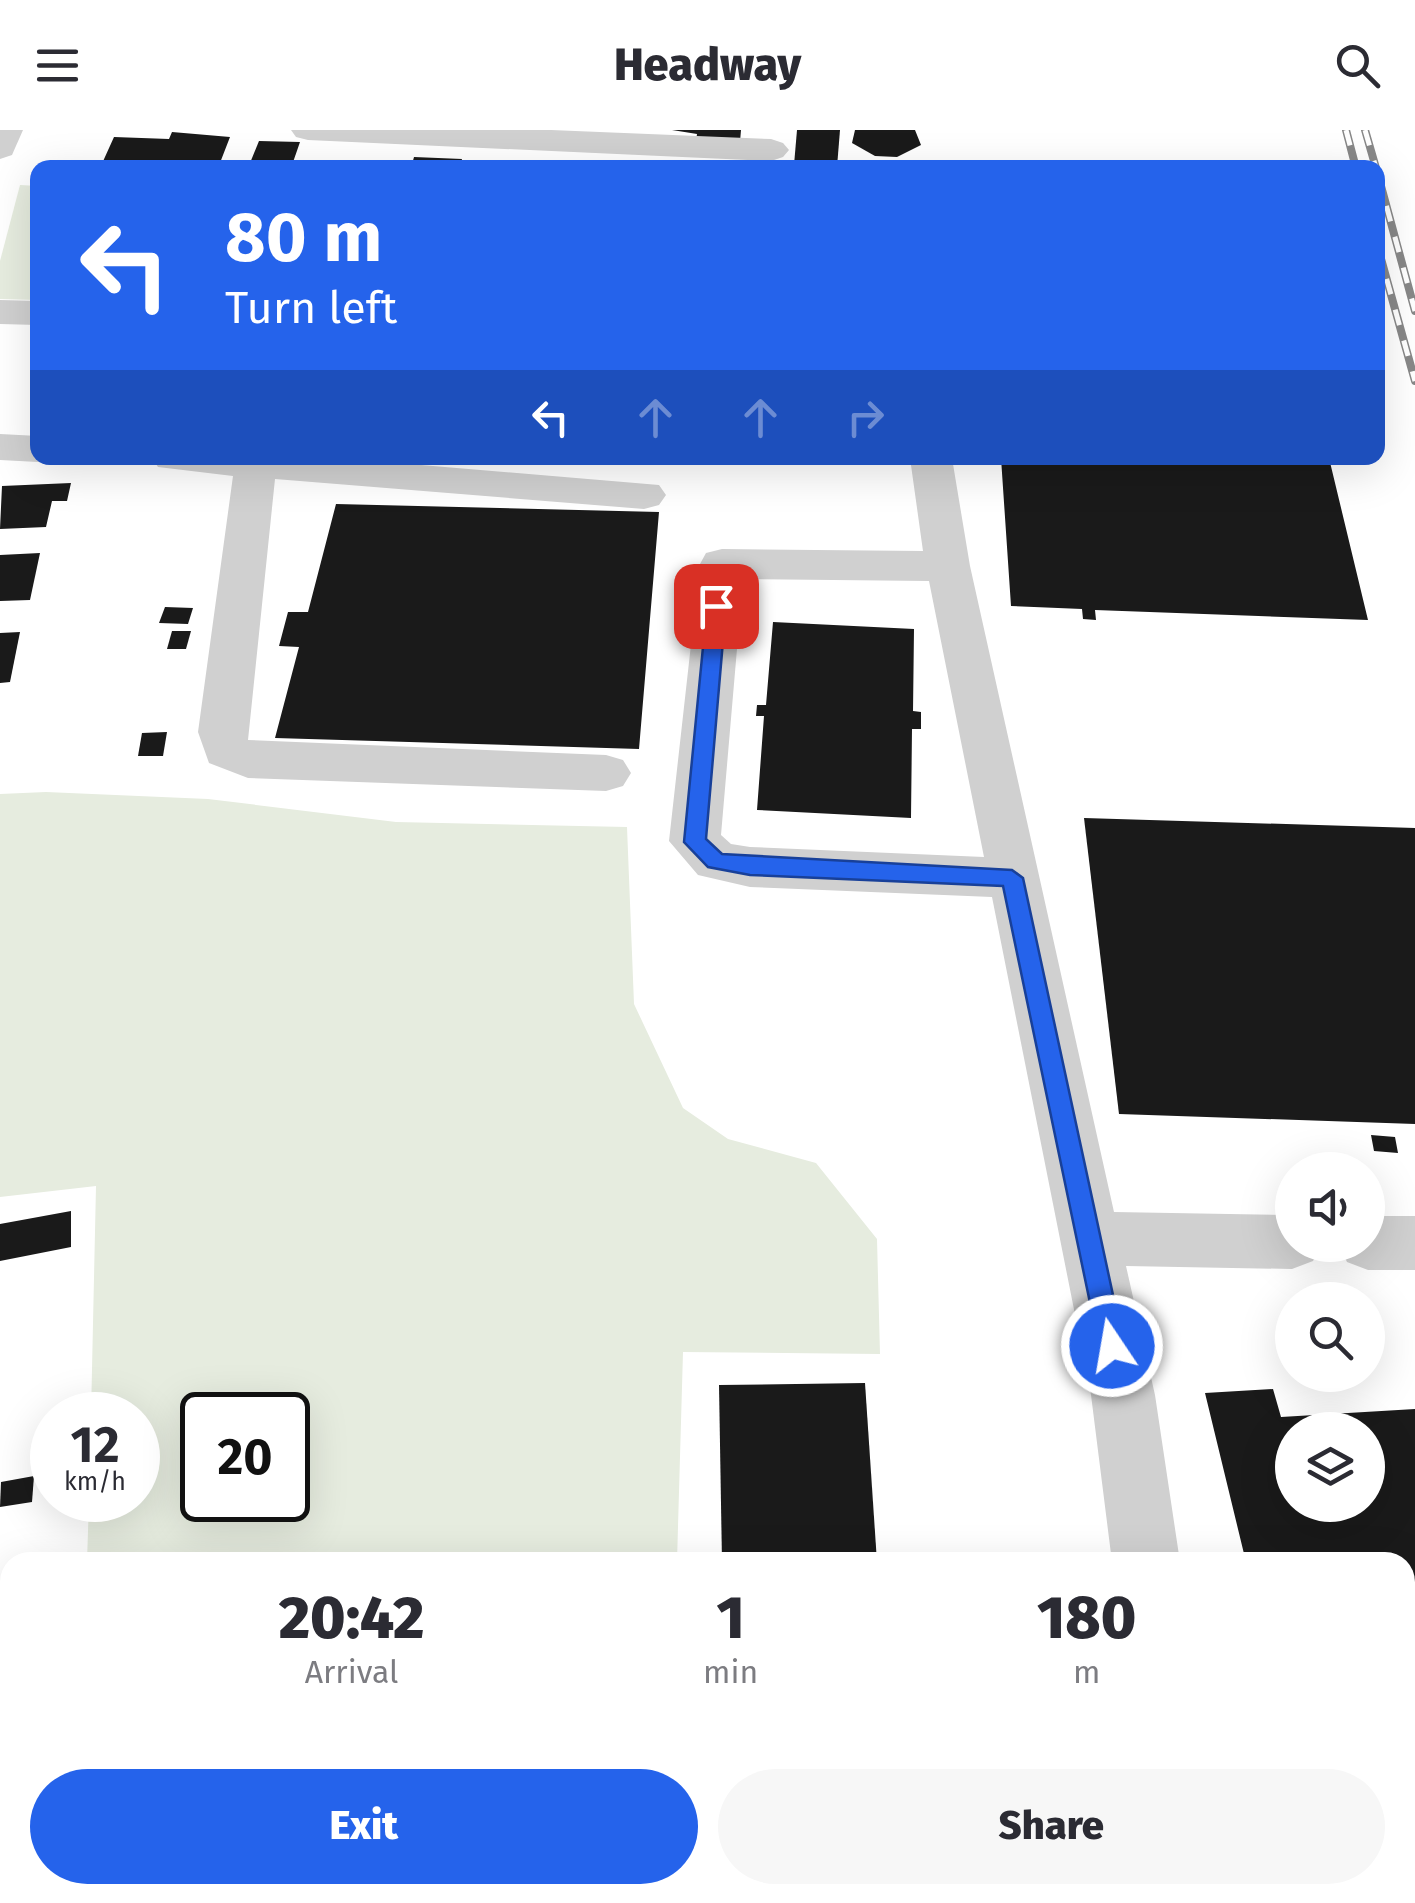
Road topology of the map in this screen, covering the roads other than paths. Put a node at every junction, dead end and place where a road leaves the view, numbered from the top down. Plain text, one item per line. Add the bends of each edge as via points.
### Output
1 (6, 130) edge
2 (308, 130) edge
3 (0, 148) edge
4 (771, 150) dead end
5 (0, 312) edge
6 (30, 313) edge
7 (0, 447) edge
8 (30, 449) edge
9 (256, 465) edge
10 (280, 465) edge
11 (932, 465) edge
12 (644, 495) dead end
13 (948, 566) junction
14 (606, 772) dead end
15 (1012, 878) junction
16 (1090, 1239) junction
17 (1275, 1242) edge
18 (1385, 1243) edge
19 (1415, 1244) edge
20 (1144, 1552) edge

1 - 3 street
2 - 4 street
5 - 6 street
7 - 8 street
9 - 14 street via 222,732 226,750 248,760
10 - 12 street
11 - 13 street
13 - 15 street
13 - 15 street via 722,564 695,842 716,862 750,867
15 - 16 street
16 - 17 street
16 - 20 street
18 - 19 street

